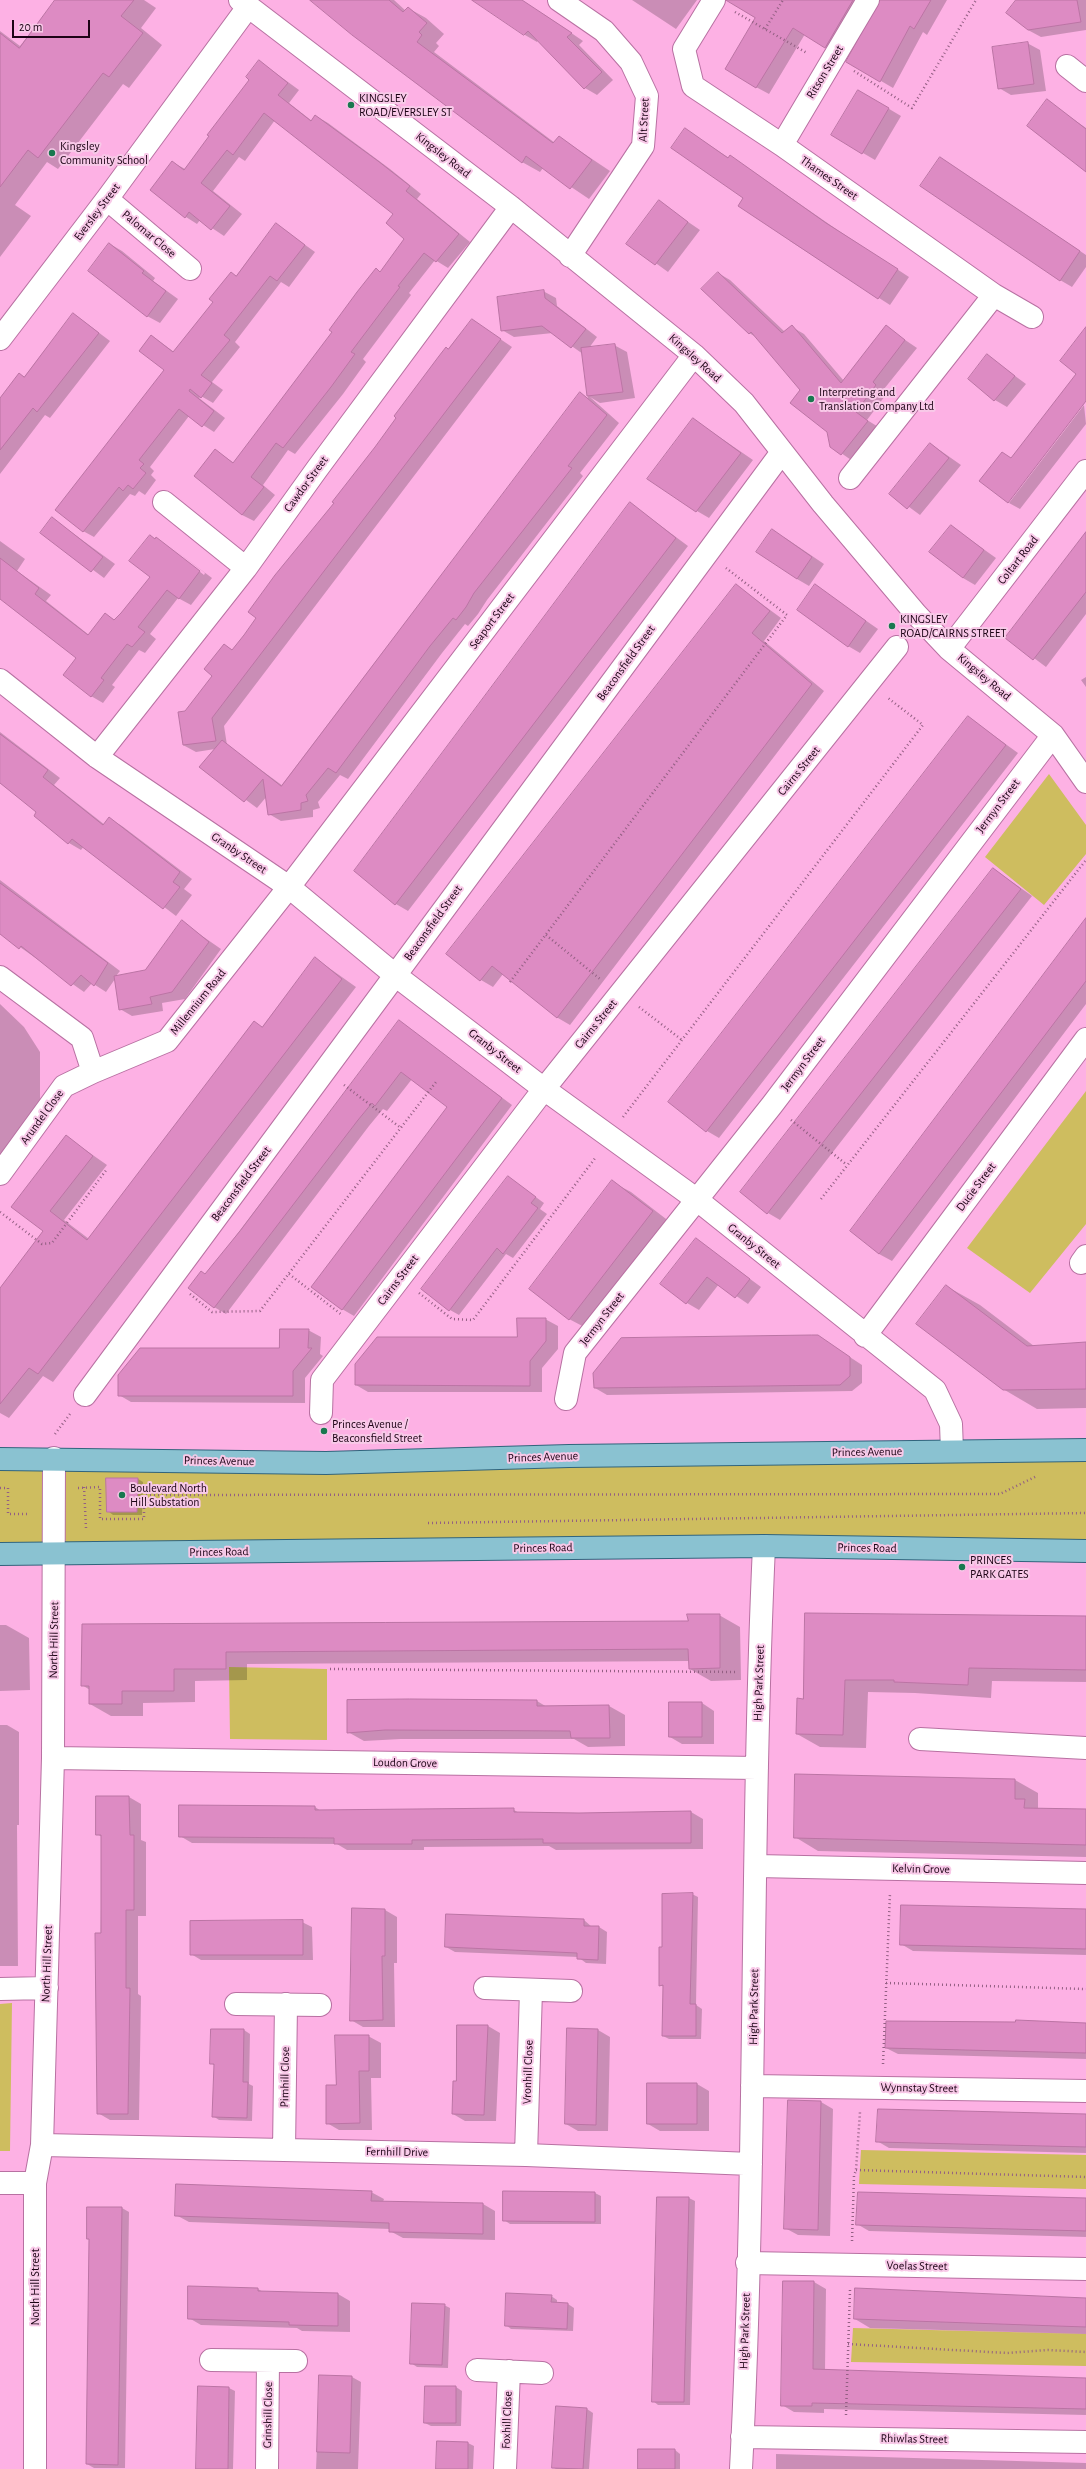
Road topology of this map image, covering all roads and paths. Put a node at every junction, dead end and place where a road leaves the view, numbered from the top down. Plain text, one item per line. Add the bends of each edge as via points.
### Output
1 (559, 0) edge
2 (714, 0) edge
3 (783, 0) edge
4 (868, 0) edge
5 (976, 0) edge
6 (244, 3) edge
7 (765, 29) junction
8 (831, 62) junction
9 (1067, 66) dead end
10 (1086, 81) edge
11 (782, 145) junction
12 (107, 199) junction
13 (511, 208) junction
14 (570, 256) junction
15 (190, 269) dead end
16 (994, 295) junction
17 (1032, 317) dead end
18 (0, 339) edge
19 (694, 355) junction
20 (782, 452) junction
21 (1086, 471) edge
22 (850, 478) dead end
23 (164, 502) dead end
24 (707, 554) junction
25 (246, 568) junction
26 (898, 647) dead end
27 (949, 649) junction
28 (0, 680) edge
29 (869, 683) junction
30 (1052, 734) junction
31 (97, 757) junction
32 (1086, 782) edge
33 (1086, 860) edge
34 (290, 887) junction
35 (546, 935) junction
36 (395, 974) junction
37 (0, 977) edge
38 (510, 982) dead end
39 (620, 994) junction
40 (1086, 1039) edge
41 (682, 1040) junction
42 (325, 1070) junction
43 (93, 1072) junction
44 (436, 1082) dead end
45 (544, 1089) junction
46 (772, 1105) junction
47 (401, 1128) junction
48 (610, 1136) junction
49 (847, 1165) junction
50 (107, 1169) dead end
51 (0, 1174) edge
52 (696, 1199) junction
53 (821, 1199) dead end
54 (0, 1212) edge
55 (289, 1274) junction
56 (400, 1278) junction
57 (170, 1279) junction
58 (361, 1329) junction
59 (865, 1336) junction
60 (85, 1395) joint
61 (566, 1399) dead end
62 (321, 1413) dead end
63 (61, 1437) dead end
64 (1086, 1450) edge
65 (952, 1451) junction
66 (54, 1458) junction
67 (85, 1458) junction
68 (0, 1459) edge
69 (1042, 1474) dead end
70 (0, 1488) edge
71 (84, 1488) junction
72 (76, 1494) dead end
73 (1086, 1513) edge
74 (54, 1521) junction
75 (426, 1523) dead end
76 (86, 1527) junction
77 (93, 1527) dead end
78 (764, 1546) junction
79 (1086, 1551) edge
80 (87, 1553) junction
81 (0, 1554) edge
82 (52, 1554) junction
83 (330, 1669) dead end
84 (758, 1673) junction
85 (920, 1739) dead end
86 (1086, 1748) edge
87 (53, 1758) junction
88 (757, 1768) junction
89 (757, 1866) junction
90 (891, 1869) junction
91 (1086, 1873) edge
92 (886, 1983) junction
93 (46, 1988) junction
94 (485, 1988) dead end
95 (0, 1989) edge
96 (1086, 1989) edge
97 (531, 1990) junction
98 (571, 1991) dead end
99 (236, 2004) dead end
100 (286, 2004) junction
101 (320, 2005) dead end
102 (752, 2086) junction
103 (882, 2088) junction
104 (1086, 2091) edge
105 (42, 2145) junction
106 (284, 2150) junction
107 (526, 2155) junction
108 (751, 2164) junction
109 (856, 2170) dead end
110 (1086, 2177) edge
111 (0, 2183) edge
112 (36, 2183) junction
113 (747, 2263) junction
114 (1086, 2269) edge
115 (848, 2344) dead end
116 (1086, 2352) edge
117 (212, 2360) dead end
118 (268, 2361) junction
119 (296, 2361) dead end
120 (477, 2370) dead end
121 (509, 2371) junction
122 (542, 2372) dead end
123 (742, 2437) junction
124 (1086, 2442) edge
125 (35, 2469) edge
126 (267, 2469) edge
127 (505, 2469) edge
128 (741, 2469) edge

1 - 14 street, Alt Street via 604,31 631,62 647,96 643,146
2 - 7 path
2 - 11 street, Thames Street via 684,49 693,86
3 - 7 path
4 - 8 street, Ritson Street
5 - 8 path via 912,108
6 - 12 street, Eversley Street
6 - 13 street, Kingsley Road
7 - 8 path
8 - 11 street, Ritson Street
9 - 10 street
11 - 16 street, Thames Street
12 - 15 street, Palomar Close
12 - 18 street, Eversley Street
13 - 14 street, Kingsley Road
13 - 25 street, Cawdor Street via 316,469
14 - 19 street, Kingsley Road
16 - 17 street, Thames Street
16 - 22 street
19 - 20 street, Kingsley Road via 744,403
19 - 34 street, Seaport Street
20 - 24 street, Beaconsfield Street
20 - 27 street, Kingsley Road via 916,614
21 - 27 street, Coltart Road
23 - 25 street
24 - 35 path via 787,615
24 - 36 street, Beaconsfield Street
25 - 31 street, Cawdor Street
26 - 29 street, Cairns Street
27 - 30 street, Kingsley Road
28 - 31 street, Granby Street
29 - 39 street, Cairns Street
29 - 41 path via 923,725
30 - 32 street, Kingsley Road
30 - 46 street, Jermyn Street
31 - 34 street, Granby Street
33 - 49 path
34 - 36 street, Granby Street
34 - 43 street, Millennium Road via 167,1041
35 - 38 path
35 - 39 path
36 - 42 street, Beaconsfield Street
36 - 45 street, Granby Street
37 - 43 street via 82,1038
39 - 41 path
39 - 45 street, Cairns Street
40 - 59 street, Ducie Street
41 - 48 path
42 - 47 path
42 - 57 street, Beaconsfield Street
43 - 51 street, Arundel Close via 64,1086
44 - 47 path
45 - 48 street, Granby Street
45 - 56 street, Cairns Street
46 - 49 path
46 - 52 street, Jermyn Street
47 - 55 path
48 - 52 street, Granby Street
48 - 56 path via 473,1320 452,1320
49 - 53 path
50 - 54 path via 52,1243 42,1244
52 - 59 street, Granby Street
52 - 61 street, Jermyn Street via 575,1353
55 - 57 path via 260,1311 212,1312
55 - 58 path
56 - 58 street, Cairns Street
57 - 60 street, Beaconsfield Street
58 - 62 street, Cairns Street via 322,1380
59 - 65 street, Granby Street via 935,1390 951,1424
60 - 63 path via 53,1437
64 - 65 main road, Princes Avenue
65 - 67 main road, Princes Avenue via 569,1456 326,1463
66 - 67 main road, Princes Avenue
66 - 68 main road, Princes Avenue
66 - 74 street, North Hill Street
67 - 71 path
69 - 71 path via 1000,1494 144,1495 144,1519 100,1519 100,1487
70 - 74 path via 8,1488 8,1514
71 - 72 path via 76,1488
71 - 76 path
73 - 75 path
74 - 76 path
74 - 82 street, North Hill Street
76 - 77 path
76 - 80 path
78 - 79 main road, Princes Road
78 - 80 main road, Princes Road
78 - 84 street, High Park Street
80 - 82 main road, Princes Road
81 - 82 main road, Princes Road
82 - 87 street, North Hill Street via 55,1605
83 - 84 path
84 - 88 street, High Park Street
85 - 86 street
87 - 88 street, Loudon Grove
87 - 93 street, North Hill Street
88 - 89 street, High Park Street
89 - 90 street, Kelvin Grove
89 - 102 street, High Park Street
90 - 91 street, Kelvin Grove
90 - 92 path
92 - 96 path
92 - 103 path
93 - 95 street
93 - 105 street, North Hill Street
94 - 97 street
97 - 98 street
97 - 107 street, Vronhill Close
99 - 100 street
100 - 101 street
100 - 106 street, Pimhill Close
102 - 103 street, Wynnstay Street
102 - 108 street, High Park Street
103 - 104 street, Wynnstay Street
105 - 106 street, Fernhill Drive
105 - 112 street, North Hill Street
106 - 107 street, Fernhill Drive
107 - 108 street, Fernhill Drive
108 - 113 street, High Park Street
109 - 110 path
111 - 112 street
112 - 125 street, North Hill Street
113 - 114 street, Voelas Street
113 - 123 street, High Park Street
115 - 116 path via 1007,2352
117 - 118 street
118 - 119 street
118 - 126 street, Grinshill Close
120 - 121 street
121 - 122 street
121 - 127 street, Foxhill Close
123 - 124 street, Rhiwlas Street
123 - 128 street, High Park Street

